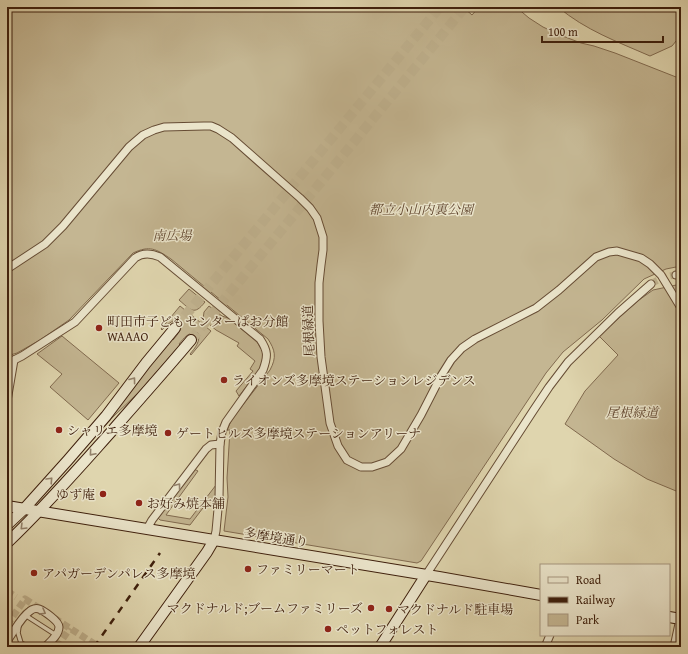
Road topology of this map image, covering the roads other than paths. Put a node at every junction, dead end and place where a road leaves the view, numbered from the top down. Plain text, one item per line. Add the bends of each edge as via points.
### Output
1 (7, 269) edge
2 (651, 284) tunnel mouth
3 (681, 308) edge
4 (175, 328) tunnel mouth
5 (191, 340) tunnel mouth
6 (10, 361) edge
7 (7, 401) edge
8 (220, 444) junction
9 (7, 506) edge
10 (24, 508) junction
11 (39, 511) junction
12 (7, 526) edge
13 (147, 529) junction
14 (214, 540) junction
15 (7, 543) edge
16 (426, 575) junction
17 (540, 595) edge
18 (25, 615) junction
19 (670, 617) edge
20 (680, 619) edge
21 (20, 622) junction
22 (56, 635) junction
23 (550, 636) edge
24 (7, 641) edge
25 (44, 646) edge
26 (28, 647) edge
27 (139, 647) edge
28 (380, 647) edge
29 (546, 647) edge
30 (674, 647) edge

1 - 3 street, 尾根緑道 via 54,236 129,147 143,135 164,127 211,126 225,133 300,198 317,218 323,237 319,322 330,424 338,446 347,460 361,467 372,467 386,462 401,449 451,360 462,348 475,338 536,308 596,257 617,251 641,258 661,275
2 - 16 street via 568,362
10 -> 4 street via 106,416
5 -> 11 street
6 - 7 street
6 - 8 street via 72,325 138,255 151,253 260,339 267,352 263,370 226,422
13 -> 8 street via 206,449 211,445
8 - 14 street via 219,498
9 - 10 street, 多摩境通り
10 - 11 street, 多摩境通り
10 - 12 street
11 - 13 street, 多摩境通り
11 -> 15 street
13 - 14 street, 多摩境通り
14 - 16 street, 多摩境通り
14 - 27 street
16 - 17 street, 多摩境通り
16 - 28 street
18 - 21 street
18 - 22 lane
18 -> 22 street via 30,610 39,609 56,620 59,626
19 - 20 street
20 - 30 street
21 - 24 street
21 - 26 lane via 19,638 21,643
22 - 25 street
23 - 29 street

